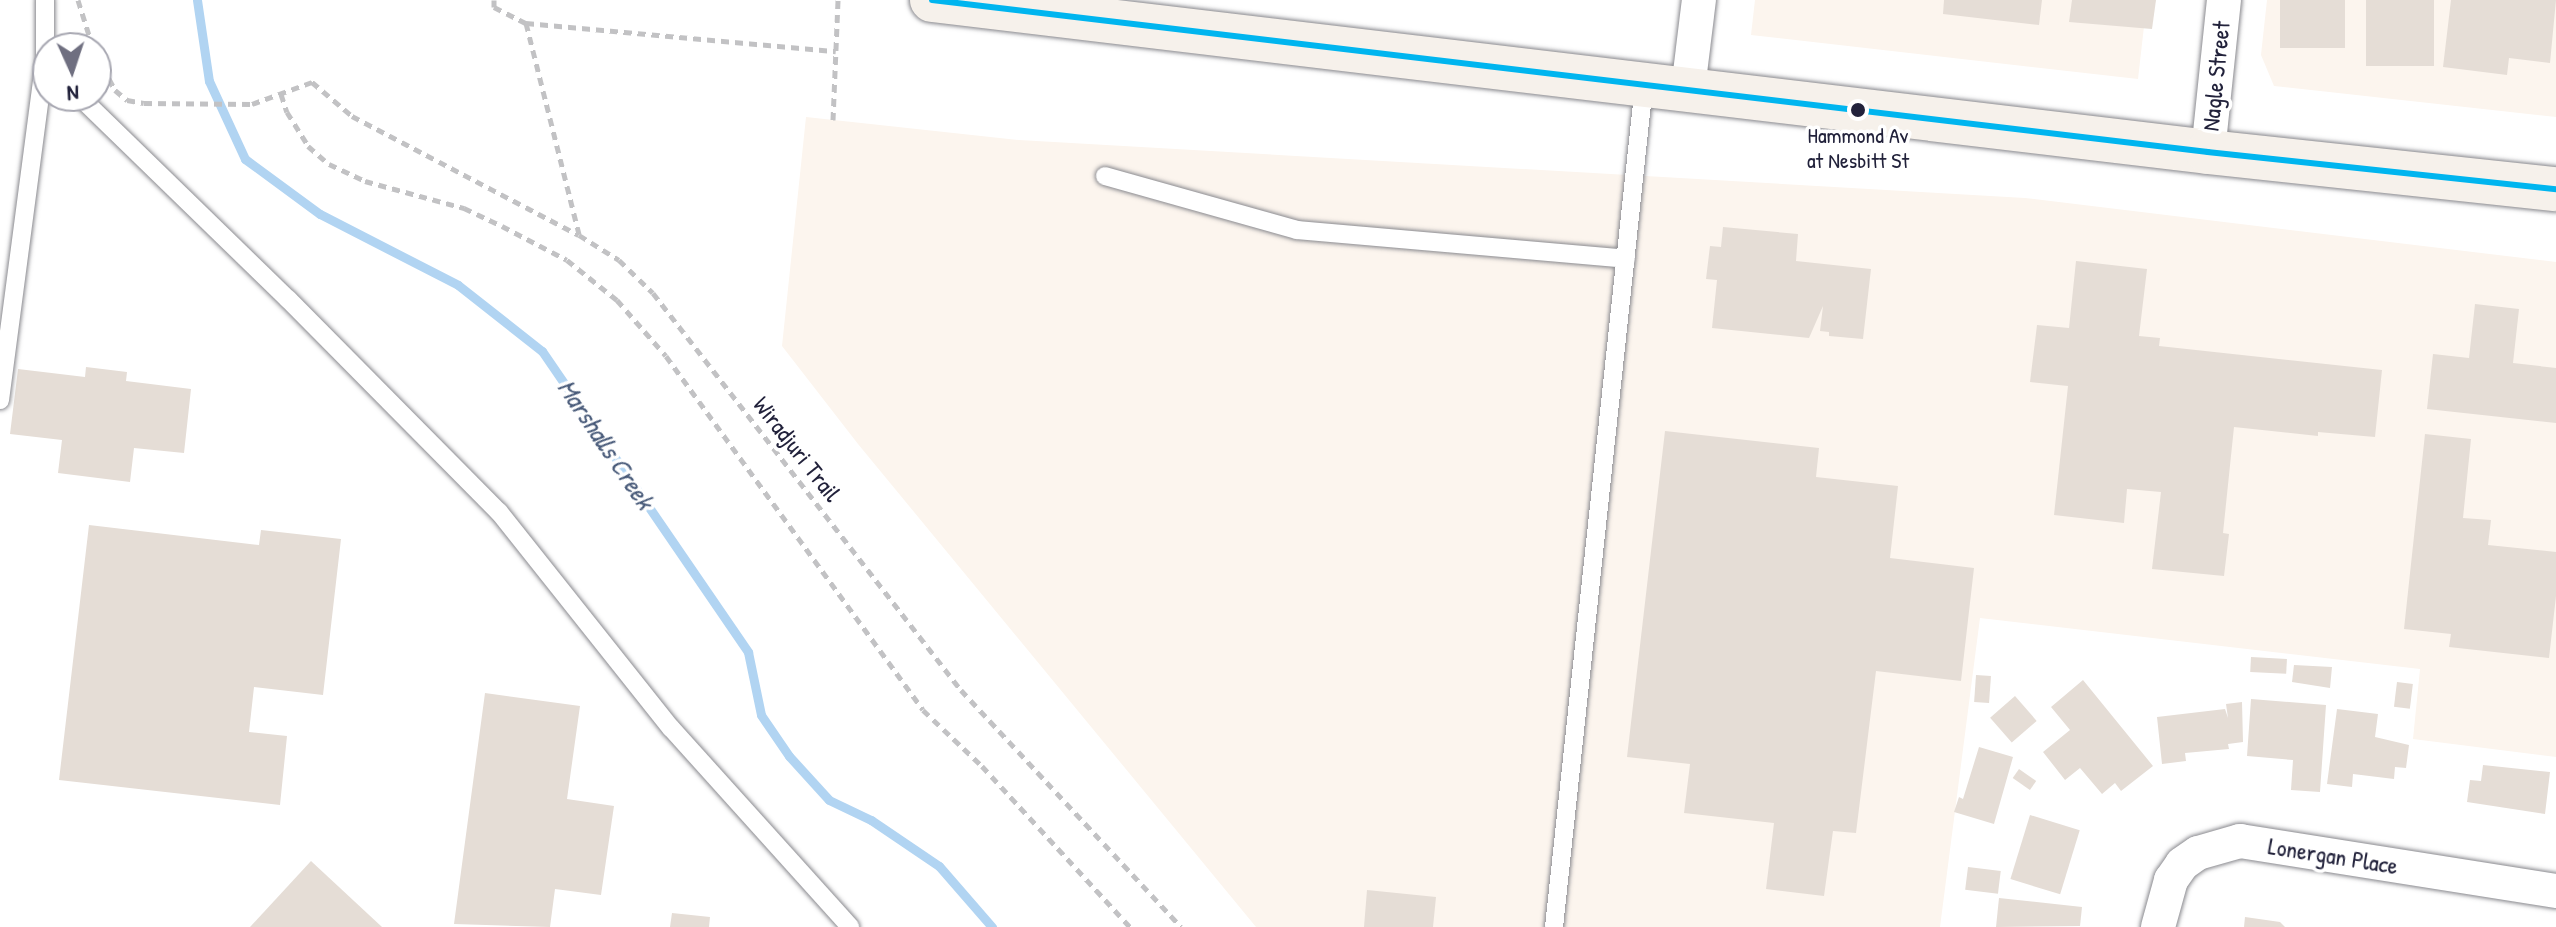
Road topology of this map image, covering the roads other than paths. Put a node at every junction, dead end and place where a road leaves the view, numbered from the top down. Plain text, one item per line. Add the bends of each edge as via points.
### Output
1 (45, 0) edge
2 (932, 0) edge
3 (1699, 0) edge
4 (2224, 0) edge
5 (46, 32) edge
6 (1644, 85) junction
7 (1688, 89) junction
8 (39, 112) edge
9 (95, 112) edge
10 (2208, 152) junction
11 (1105, 176) dead end
12 (2556, 189) edge
13 (1626, 259) junction
14 (0, 400) edge
15 (2556, 891) edge
16 (850, 927) edge
17 (1554, 927) edge
18 (2158, 927) edge

1 - 5 lane
2 - 6 highway
3 - 7 street
4 - 10 street, Nagle Street
6 - 7 highway
6 - 13 lane
7 - 10 highway
8 - 14 lane
9 - 16 lane via 499,512 671,728
10 - 12 highway
11 - 13 lane via 1297,230
13 - 17 lane
15 - 18 street, Lonergan Place via 2240,841 2198,853 2182,864 2171,880

